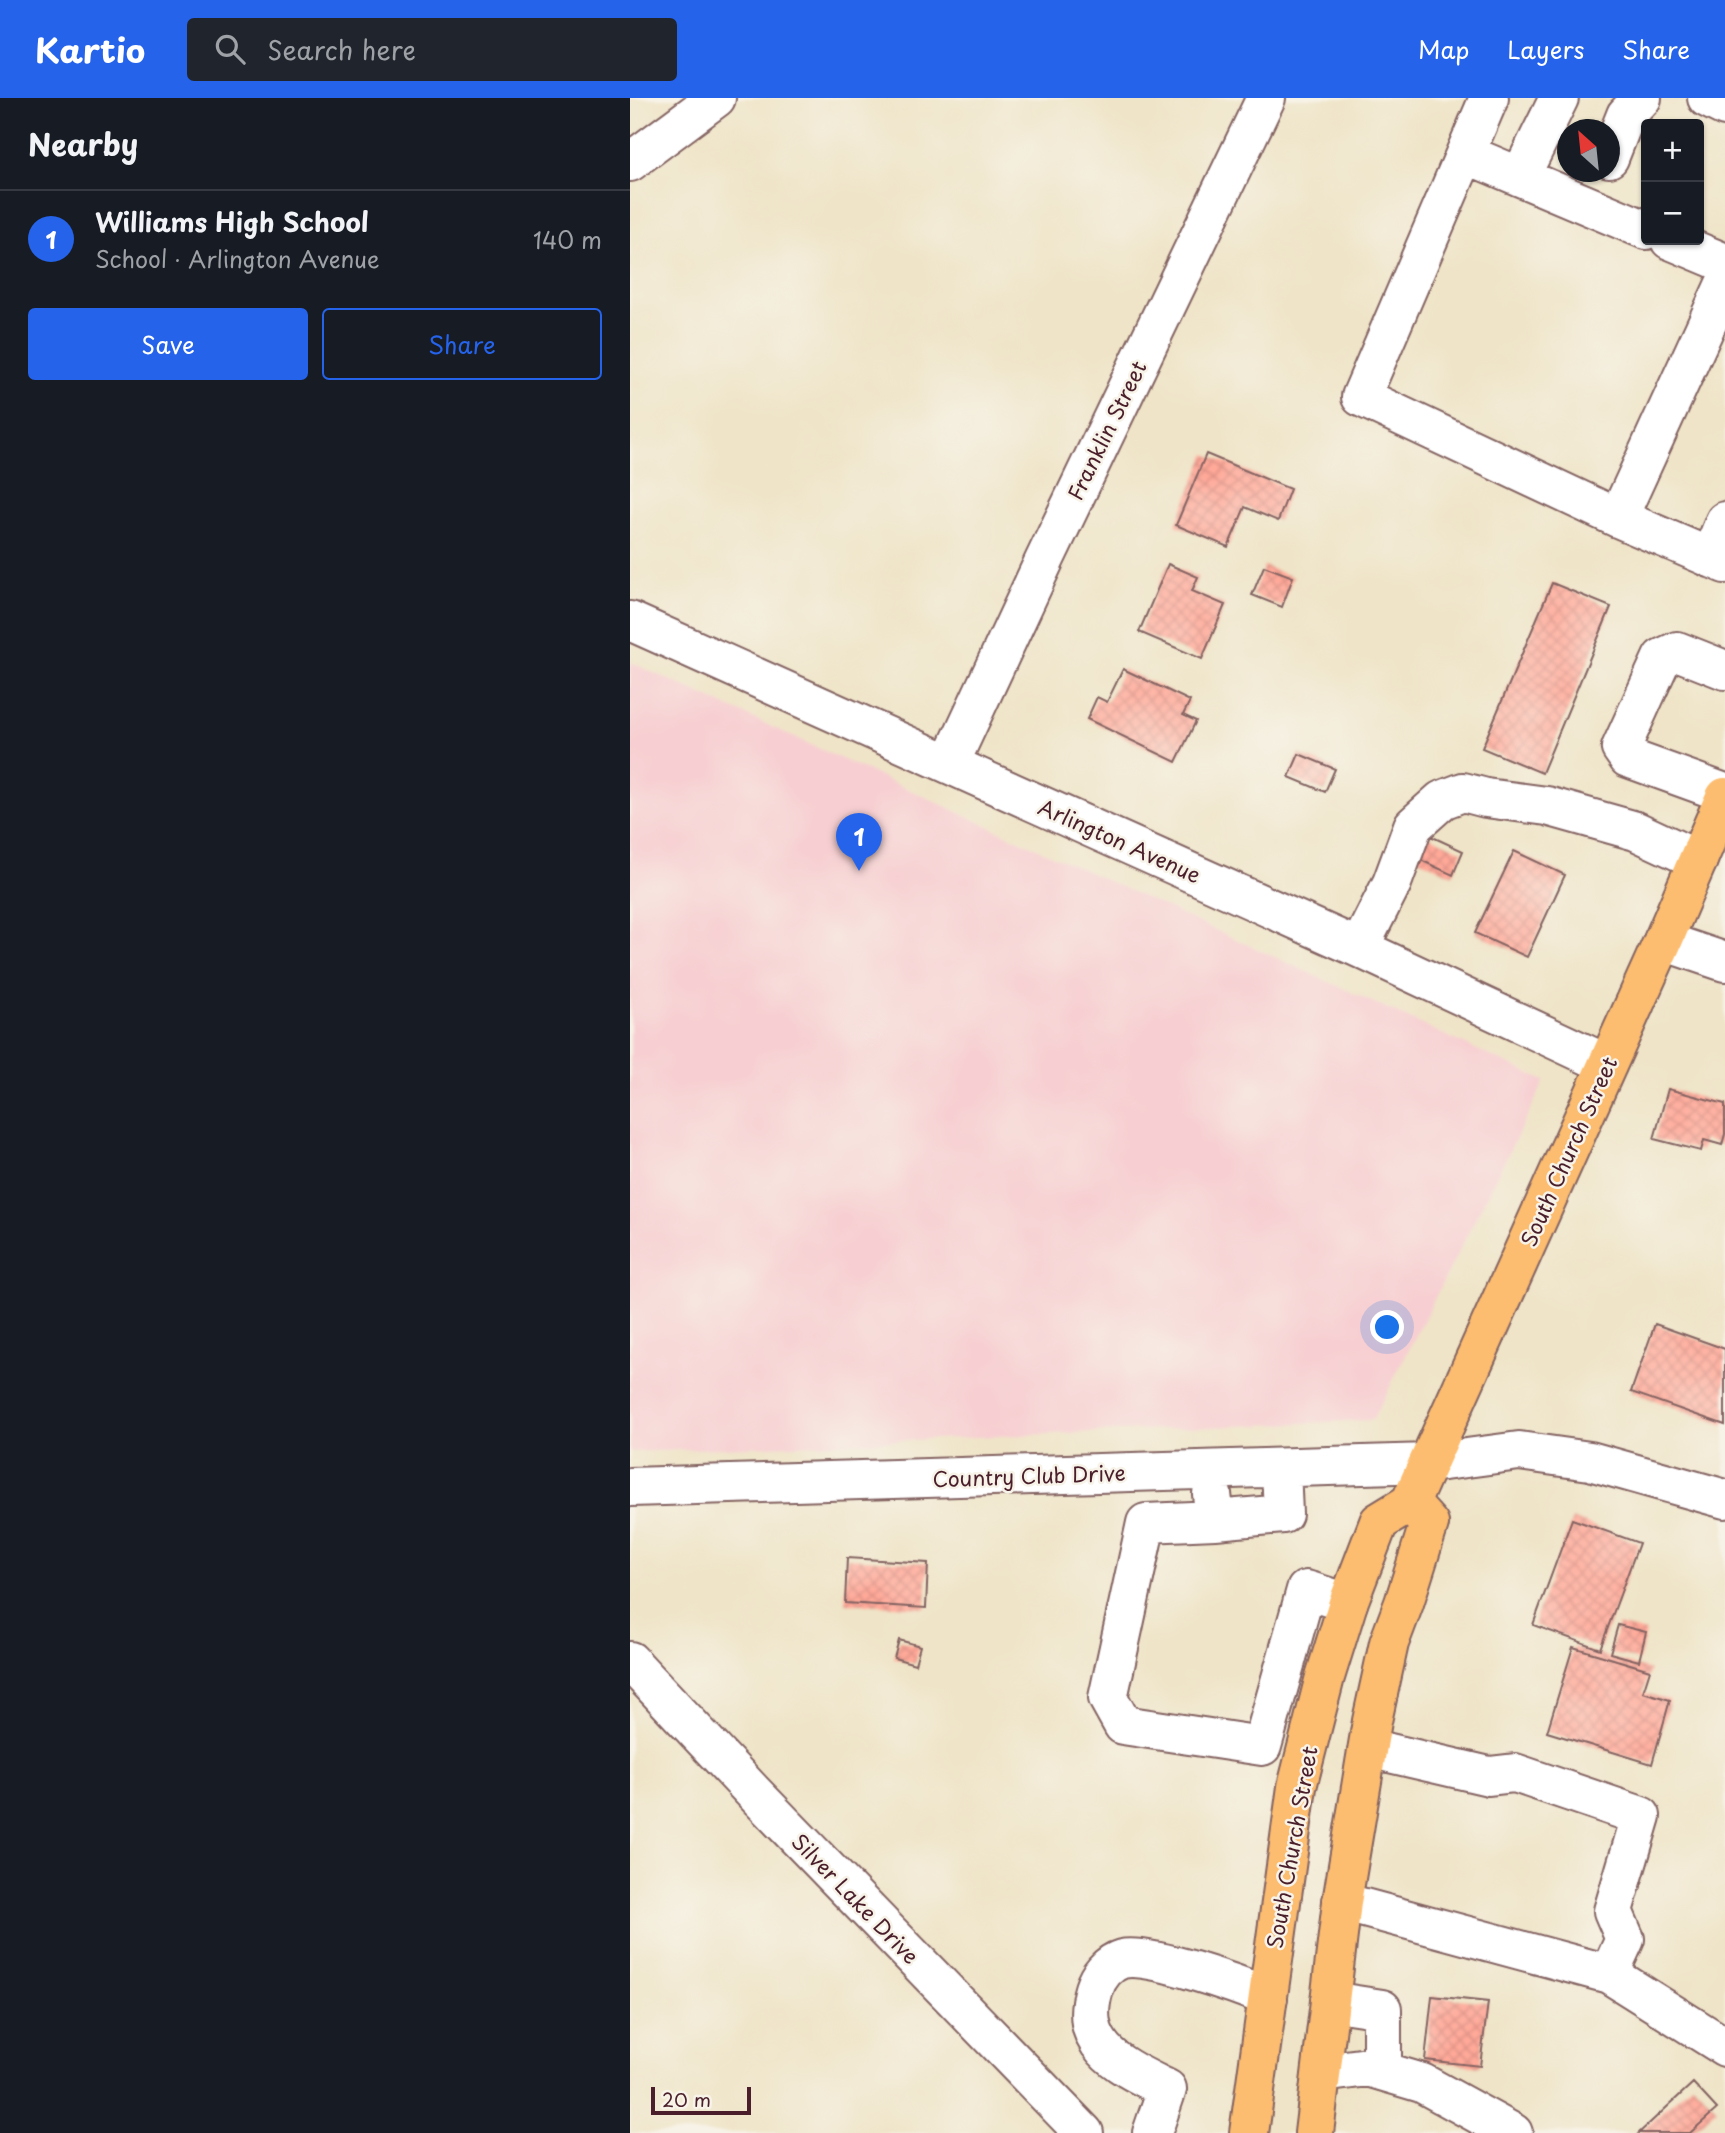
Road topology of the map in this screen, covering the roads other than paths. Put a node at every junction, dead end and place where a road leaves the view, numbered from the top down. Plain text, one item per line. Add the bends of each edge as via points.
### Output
1 (716, 98) edge
2 (1266, 98) edge
3 (1489, 98) edge
4 (1559, 98) edge
5 (1642, 98) edge
6 (1707, 98) edge
7 (1725, 107) edge
8 (1620, 130) edge
9 (1466, 153) junction
10 (630, 162) edge
11 (1520, 177) junction
12 (1600, 182) edge
13 (1591, 206) junction
14 (1641, 228) edge
15 (1682, 245) edge
16 (1725, 263) edge
17 (1725, 284) edge
18 (1618, 518) junction
19 (1725, 521) edge
20 (1718, 561) edge
21 (630, 621) edge
22 (1725, 670) edge
23 (950, 763) junction
24 (1725, 795) edge
25 (1698, 860) junction
26 (1664, 941) junction
27 (1359, 948) junction
28 (1725, 962) edge
29 (1607, 1064) junction
30 (1429, 1463) junction
31 (1282, 1468) junction
32 (1210, 1470) junction
33 (1144, 1471) junction
34 (630, 1487) edge
35 (1725, 1499) edge
36 (1410, 1503) junction
37 (1215, 1520) junction
38 (1146, 1523) junction
39 (1348, 1603) junction
40 (630, 1661) edge
41 (1266, 1733) junction
42 (1307, 1747) junction
43 (1368, 1748) junction
44 (1342, 1902) junction
45 (1609, 1974) junction
46 (1268, 1997) junction
47 (1330, 2000) junction
48 (1725, 2047) edge
49 (1382, 2071) junction
50 (1322, 2073) junction
51 (1084, 2133) edge
52 (1152, 2133) edge
53 (1248, 2133) edge
54 (1314, 2133) edge
55 (1513, 2133) edge

1 - 10 street
2 - 23 street, Franklin Street
3 - 9 street
4 - 11 street
5 - 8 street via 1626,115
6 - 7 street
9 - 11 street
9 - 18 street via 1361,397
11 - 13 street
12 - 13 street
13 - 14 street
15 - 16 street
17 - 18 street
18 - 20 street
19 - 20 street
21 - 23 street, Arlington Avenue
22 - 24 street via 1677,651 1662,657 1621,748 1628,758
23 - 27 street, Arlington Avenue
24 - 25 main road, South Church Street
25 - 26 main road, South Church Street
25 - 27 street via 1636,831 1547,806 1463,792 1442,800 1413,826
26 - 28 street
26 - 29 main road, South Church Street
27 - 29 street, Arlington Avenue
29 - 30 main road, South Church Street
30 - 31 street, Country Club Drive
30 - 35 street, Country Club Drive via 1519,1451 1590,1461
30 - 36 main road, South Church Street
31 - 32 street, Country Club Drive
31 - 37 street via 1283,1514
32 - 33 street, Country Club Drive
32 - 37 street
33 - 34 street, Country Club Drive
33 - 38 street
36 - 39 main road, South Church Street via 1380,1522
36 - 43 main road via 1429,1524 1389,1643
37 - 38 street
38 - 41 street via 1108,1698 1124,1725
39 - 41 street via 1306,1590
39 - 42 main road, South Church Street
40 - 51 street, Silver Lake Drive
41 - 42 street
42 - 46 main road, South Church Street via 1295,1800
43 - 44 main road
43 - 45 street via 1489,1776 1515,1773 1641,1816 1614,1910 1625,1939
44 - 45 street
44 - 47 main road
45 - 48 street
46 - 52 street via 1139,1958 1121,1959 1108,1966 1096,1982 1089,2004 1091,2027 1100,2046 1117,2064 1167,2089
46 - 53 main road, South Church Street
47 - 49 street via 1382,2008
47 - 50 main road
49 - 50 street via 1368,2067
49 - 55 street via 1422,2083
50 - 54 main road

